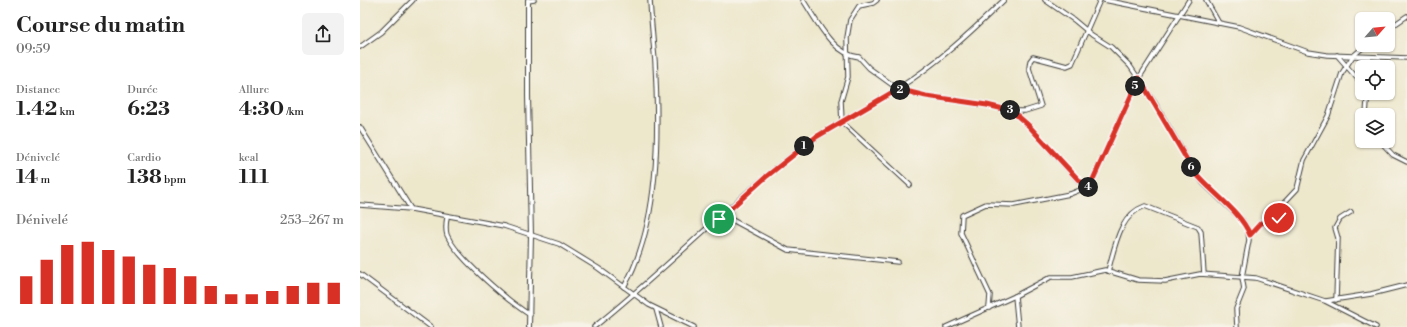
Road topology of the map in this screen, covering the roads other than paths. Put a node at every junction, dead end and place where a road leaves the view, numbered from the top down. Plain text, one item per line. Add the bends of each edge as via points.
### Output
1 (413, 0) edge
2 (528, 0) edge
3 (534, 0) edge
4 (650, 0) edge
5 (803, 0) edge
6 (877, 0) edge
7 (1004, 0) edge
8 (1046, 0) edge
9 (1100, 0) edge
10 (1104, 0) edge
11 (1189, 0) edge
12 (1206, 0) edge
13 (1181, 15) junction
14 (1407, 16) edge
15 (1218, 23) junction
16 (1395, 24) edge
17 (1088, 32) junction
18 (360, 47) edge
19 (1358, 52) edge
20 (847, 54) junction
21 (1337, 55) junction
22 (1353, 56) junction
23 (1407, 58) edge
24 (1345, 65) junction
25 (1355, 76) edge
26 (1139, 78) junction
27 (898, 89) junction
28 (1012, 111) junction
29 (842, 122) junction
30 (360, 127) edge
31 (1387, 148) edge
32 (1407, 162) edge
33 (910, 185) dead end
34 (1086, 188) junction
35 (360, 205) edge
36 (411, 209) junction
37 (1351, 212) dead end
38 (723, 215) junction
39 (447, 217) junction
40 (531, 235) junction
41 (1250, 235) junction
42 (898, 262) dead end
43 (1108, 271) junction
44 (360, 274) edge
45 (1204, 274) junction
46 (1242, 277) junction
47 (1407, 285) edge
48 (624, 287) junction
49 (635, 294) junction
50 (1015, 296) junction
51 (1336, 300) junction
52 (1325, 301) junction
53 (989, 308) junction
54 (656, 309) junction
55 (530, 315) junction
56 (431, 327) edge
57 (529, 327) edge
58 (594, 327) edge
59 (661, 327) edge
60 (694, 327) edge
61 (946, 327) edge
62 (1018, 327) edge
63 (1237, 327) edge
64 (1376, 327) edge

1 - 18 street via 381,32
2 - 3 street
2 - 40 street
4 - 48 street via 656,90 655,171 647,221 632,272
5 - 20 street via 823,31
6 - 20 street via 873,4 859,6 851,16
7 - 27 street via 954,47
8 - 17 street
9 - 17 street
10 - 13 street
11 - 13 street
12 - 15 street
13 - 15 street
13 - 26 street
14 - 16 street
15 - 21 street via 1239,27 1308,52
17 - 26 street via 1111,47
17 - 28 street via 1070,66 1031,59 1029,68 1041,106 1025,111
19 - 22 street
20 - 27 street via 859,57 869,68
20 - 29 street via 848,77 841,101
21 - 22 street
21 - 24 street
22 - 23 street
22 - 24 street
24 - 25 street
24 - 41 street via 1328,116 1304,160 1295,193 1282,205 1278,220 1261,223
26 - 34 street via 1090,186
26 - 41 street via 1193,170 1242,220
27 - 28 street
27 - 29 street
28 - 34 street
29 - 33 street
29 - 38 street via 806,144
30 - 36 street
31 - 32 street
34 - 53 street via 1070,194 1014,205 986,204 962,215 961,233 990,295
35 - 36 street
36 - 39 street
37 - 51 street via 1340,219 1335,228 1338,238
38 - 42 street via 788,250
38 - 49 street
39 - 40 street via 504,226
39 - 55 street via 446,229 453,246 491,285
40 - 48 street via 559,244
40 - 55 street
41 - 46 street
43 - 45 street via 1150,281
43 - 45 street via 1126,220 1146,206 1198,227 1201,232
43 - 50 street via 1072,277 1051,277
44 - 56 street
45 - 46 street
46 - 52 street via 1270,282
46 - 63 street via 1244,289 1236,309
47 - 51 street
48 - 49 street
49 - 54 street
49 - 58 street
50 - 53 street
50 - 62 street
51 - 52 street
52 - 64 street
53 - 61 street
54 - 59 street
54 - 60 street
55 - 57 street

